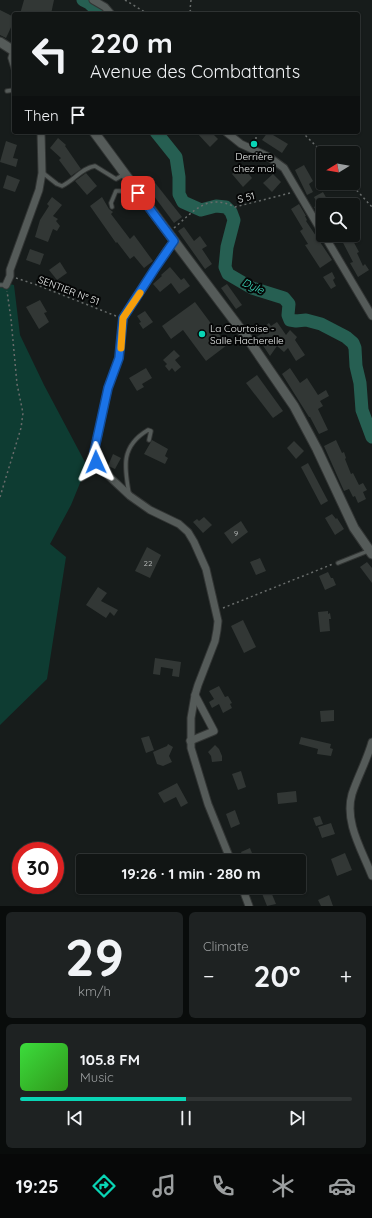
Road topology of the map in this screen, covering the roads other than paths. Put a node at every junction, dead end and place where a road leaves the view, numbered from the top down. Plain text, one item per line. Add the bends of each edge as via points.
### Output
1 (93, 0) edge
2 (109, 12) edge
3 (0, 42) edge
4 (12, 49) edge
5 (12, 53) edge
6 (12, 64) edge
7 (12, 90) edge
8 (7, 91) dead end
9 (41, 134) edge
10 (95, 134) edge
11 (228, 134) edge
12 (42, 173) junction
13 (125, 174) junction
14 (138, 193) junction
15 (112, 207) dead end
16 (316, 222) edge
17 (174, 241) junction
18 (328, 242) edge
19 (3, 285) edge
20 (372, 316) edge
21 (149, 440) dead end
22 (130, 496) junction
23 (371, 552) edge
24 (338, 563) road end
25 (195, 695) junction
26 (190, 741) junction
27 (372, 742) edge
28 (370, 756) edge
29 (228, 854) edge
30 (372, 876) edge
31 (245, 894) edge
32 (249, 906) edge

1 - 2 street
3 - 4 main road
5 - 6 lane
7 - 8 lane
9 - 12 street
10 - 13 main road
11 - 16 street via 284,168
12 - 13 lane via 62,186 87,167 95,166 116,179
12 - 19 street via 39,190 10,276
13 - 14 main road
14 - 15 lane via 133,196 116,191
14 - 17 main road
17 - 22 street via 123,318 119,358 108,388 94,452 100,468
17 - 23 main road via 248,339 294,406 354,528
18 - 20 street
21 - 22 lane via 151,431 148,430 138,436 129,448 125,471
22 - 25 street via 150,510 179,524 188,532 206,569 218,621 215,641
23 - 24 lane
25 - 26 street
25 - 26 street via 214,731
26 - 29 street via 208,804
27 - 28 street
28 - 30 street via 352,794 350,814
31 - 32 street

